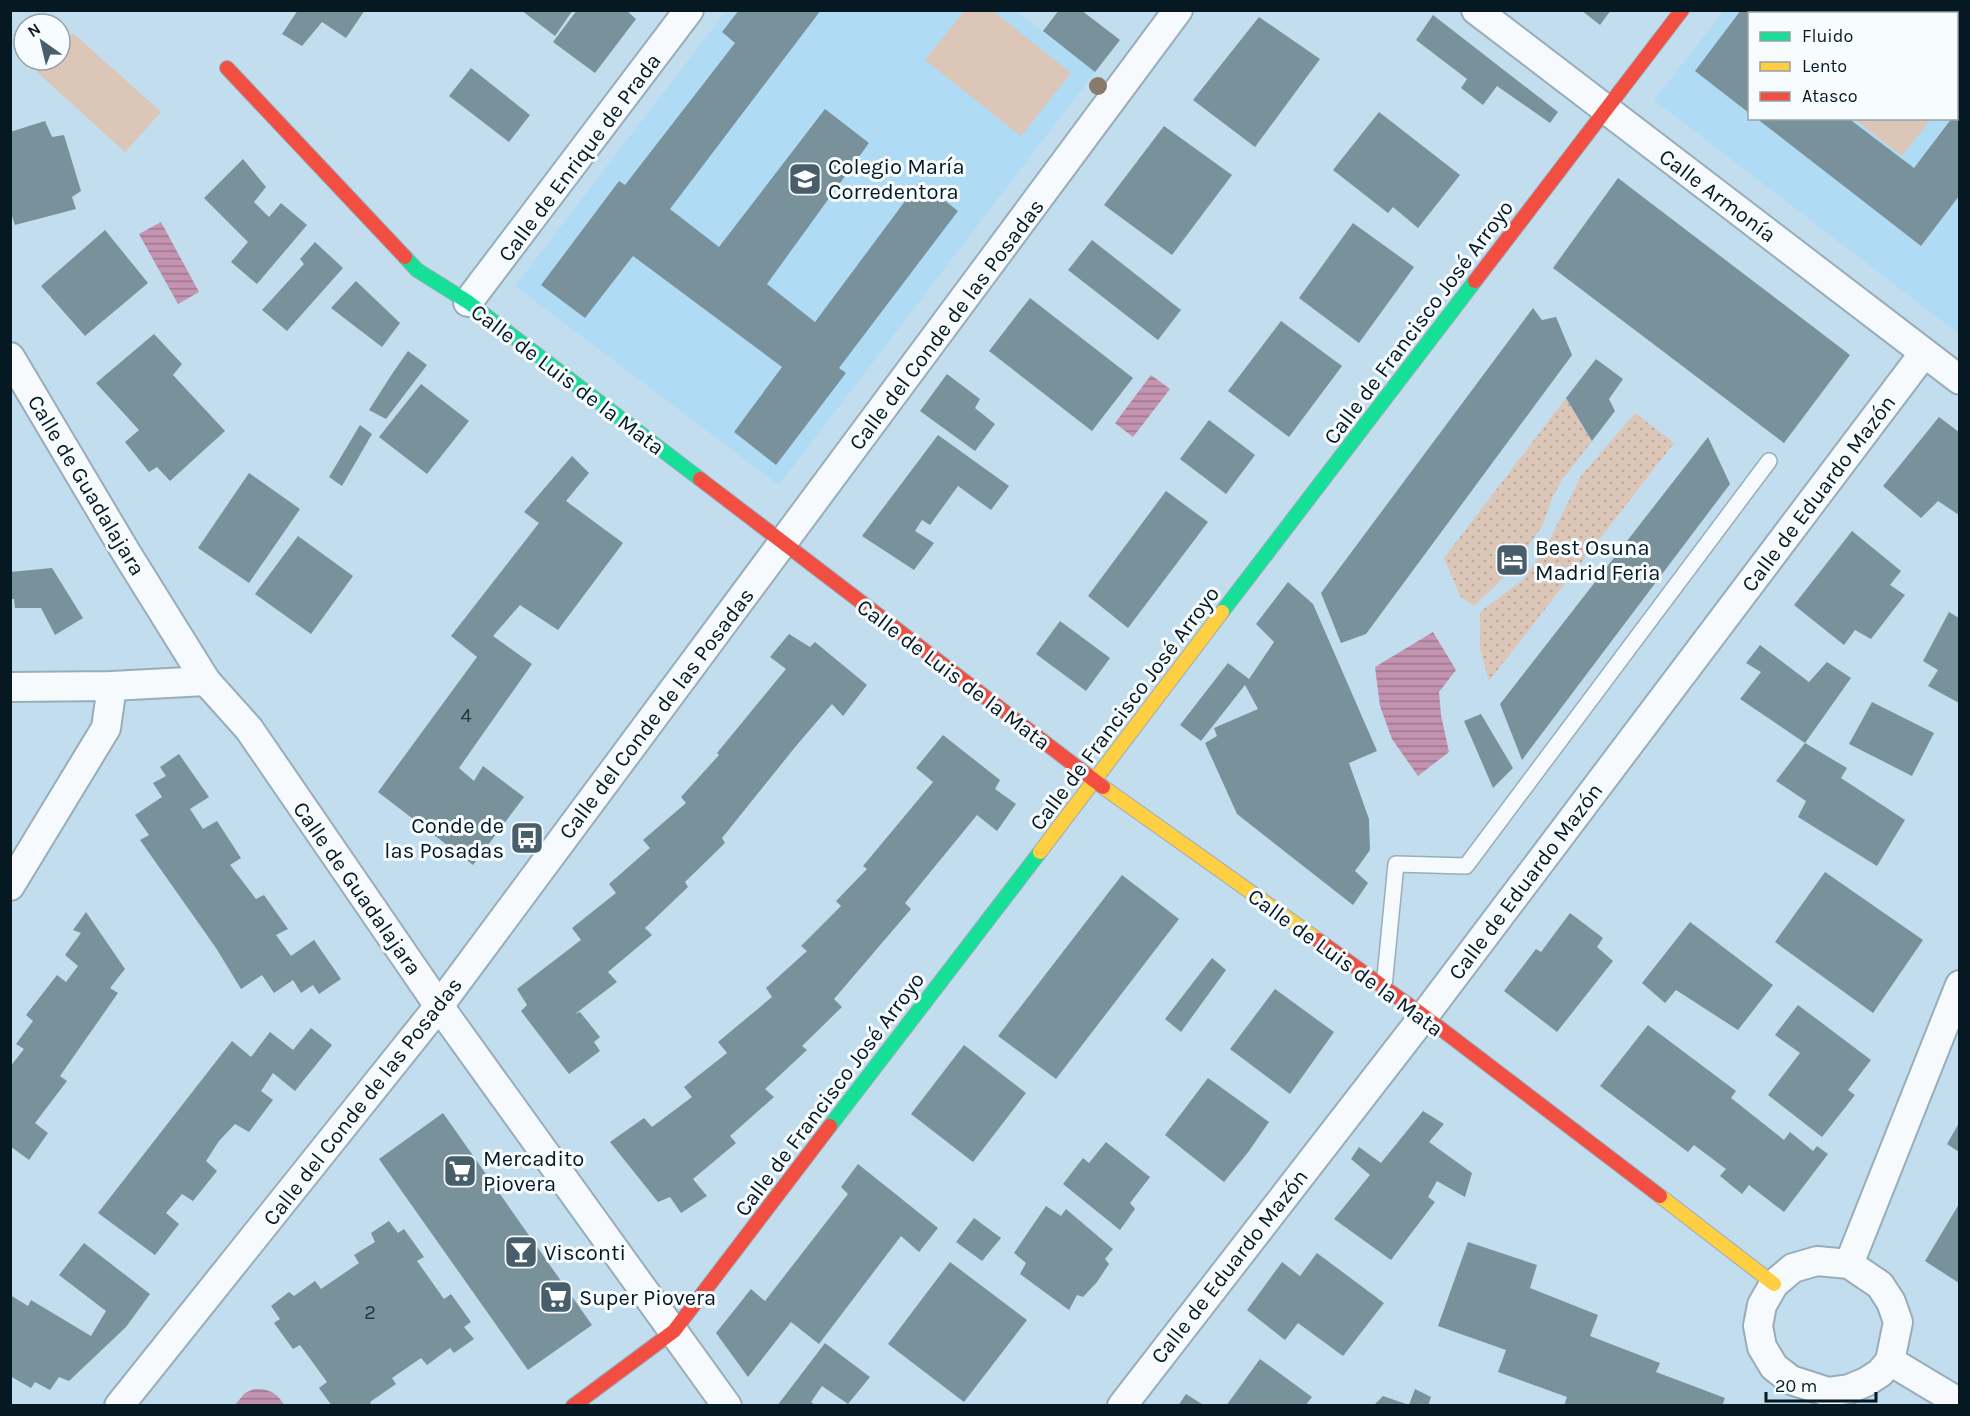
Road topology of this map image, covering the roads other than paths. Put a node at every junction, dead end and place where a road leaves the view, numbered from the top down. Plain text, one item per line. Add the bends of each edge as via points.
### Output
1 (689, 10) edge
2 (1178, 10) edge
3 (1476, 10) edge
4 (1682, 10) edge
5 (226, 68) dead end
6 (1606, 110) junction
7 (468, 302) junction
8 (1924, 353) junction
9 (10, 357) edge
10 (1959, 380) edge
11 (1768, 461) dead end
12 (782, 544) junction
13 (206, 681) junction
14 (112, 686) junction
15 (10, 687) edge
16 (1095, 781) junction
17 (10, 886) edge
18 (1959, 985) edge
19 (1384, 987) junction
20 (439, 1006) junction
21 (1424, 1016) junction
22 (1849, 1264) junction
23 (1774, 1284) junction
24 (674, 1331) junction
25 (1890, 1361) junction
26 (1803, 1396) edge
27 (1959, 1403) edge
28 (119, 1406) edge
29 (573, 1406) edge
30 (727, 1406) edge
31 (1122, 1406) edge

1 - 7 street, Calle de Enrique de Prada
2 - 12 street, Calle del Conde de las Posadas
3 - 6 street, Calle Armonía
4 - 6 street, Calle de Francisco José Arroyo
5 - 7 street, Calle de Luis de la Mata via 417,270
6 - 8 street, Calle Armonía
6 - 16 street, Calle de Francisco José Arroyo
7 - 12 street, Calle de Luis de la Mata
8 - 10 street, Calle Armonía
8 - 21 street, Calle de Eduardo Mazón
9 - 13 street, Calle de Guadalajara
11 - 19 lane via 1466,866 1396,864
12 - 16 street, Calle de Luis de la Mata
12 - 20 street, Calle del Conde de las Posadas
13 - 14 street
13 - 20 street, Calle de Guadalajara via 249,729
14 - 15 street
14 - 17 street via 106,728
16 - 19 street, Calle de Luis de la Mata
16 - 24 street, Calle de Francisco José Arroyo
18 - 22 street
19 - 21 street, Calle de Luis de la Mata
20 - 24 street, Calle de Guadalajara
20 - 28 street, Calle del Conde de las Posadas
21 - 23 street, Calle de Luis de la Mata
21 - 31 street, Calle de Eduardo Mazón
22 - 23 street via 1809,1263 1793,1268
22 - 25 street via 1880,1285 1891,1302 1898,1322
23 - 26 street via 1762,1305 1758,1326 1762,1347 1774,1367
24 - 29 street, Calle de Francisco José Arroyo
24 - 30 street, Calle de Guadalajara
25 - 26 street via 1866,1383
25 - 27 street

